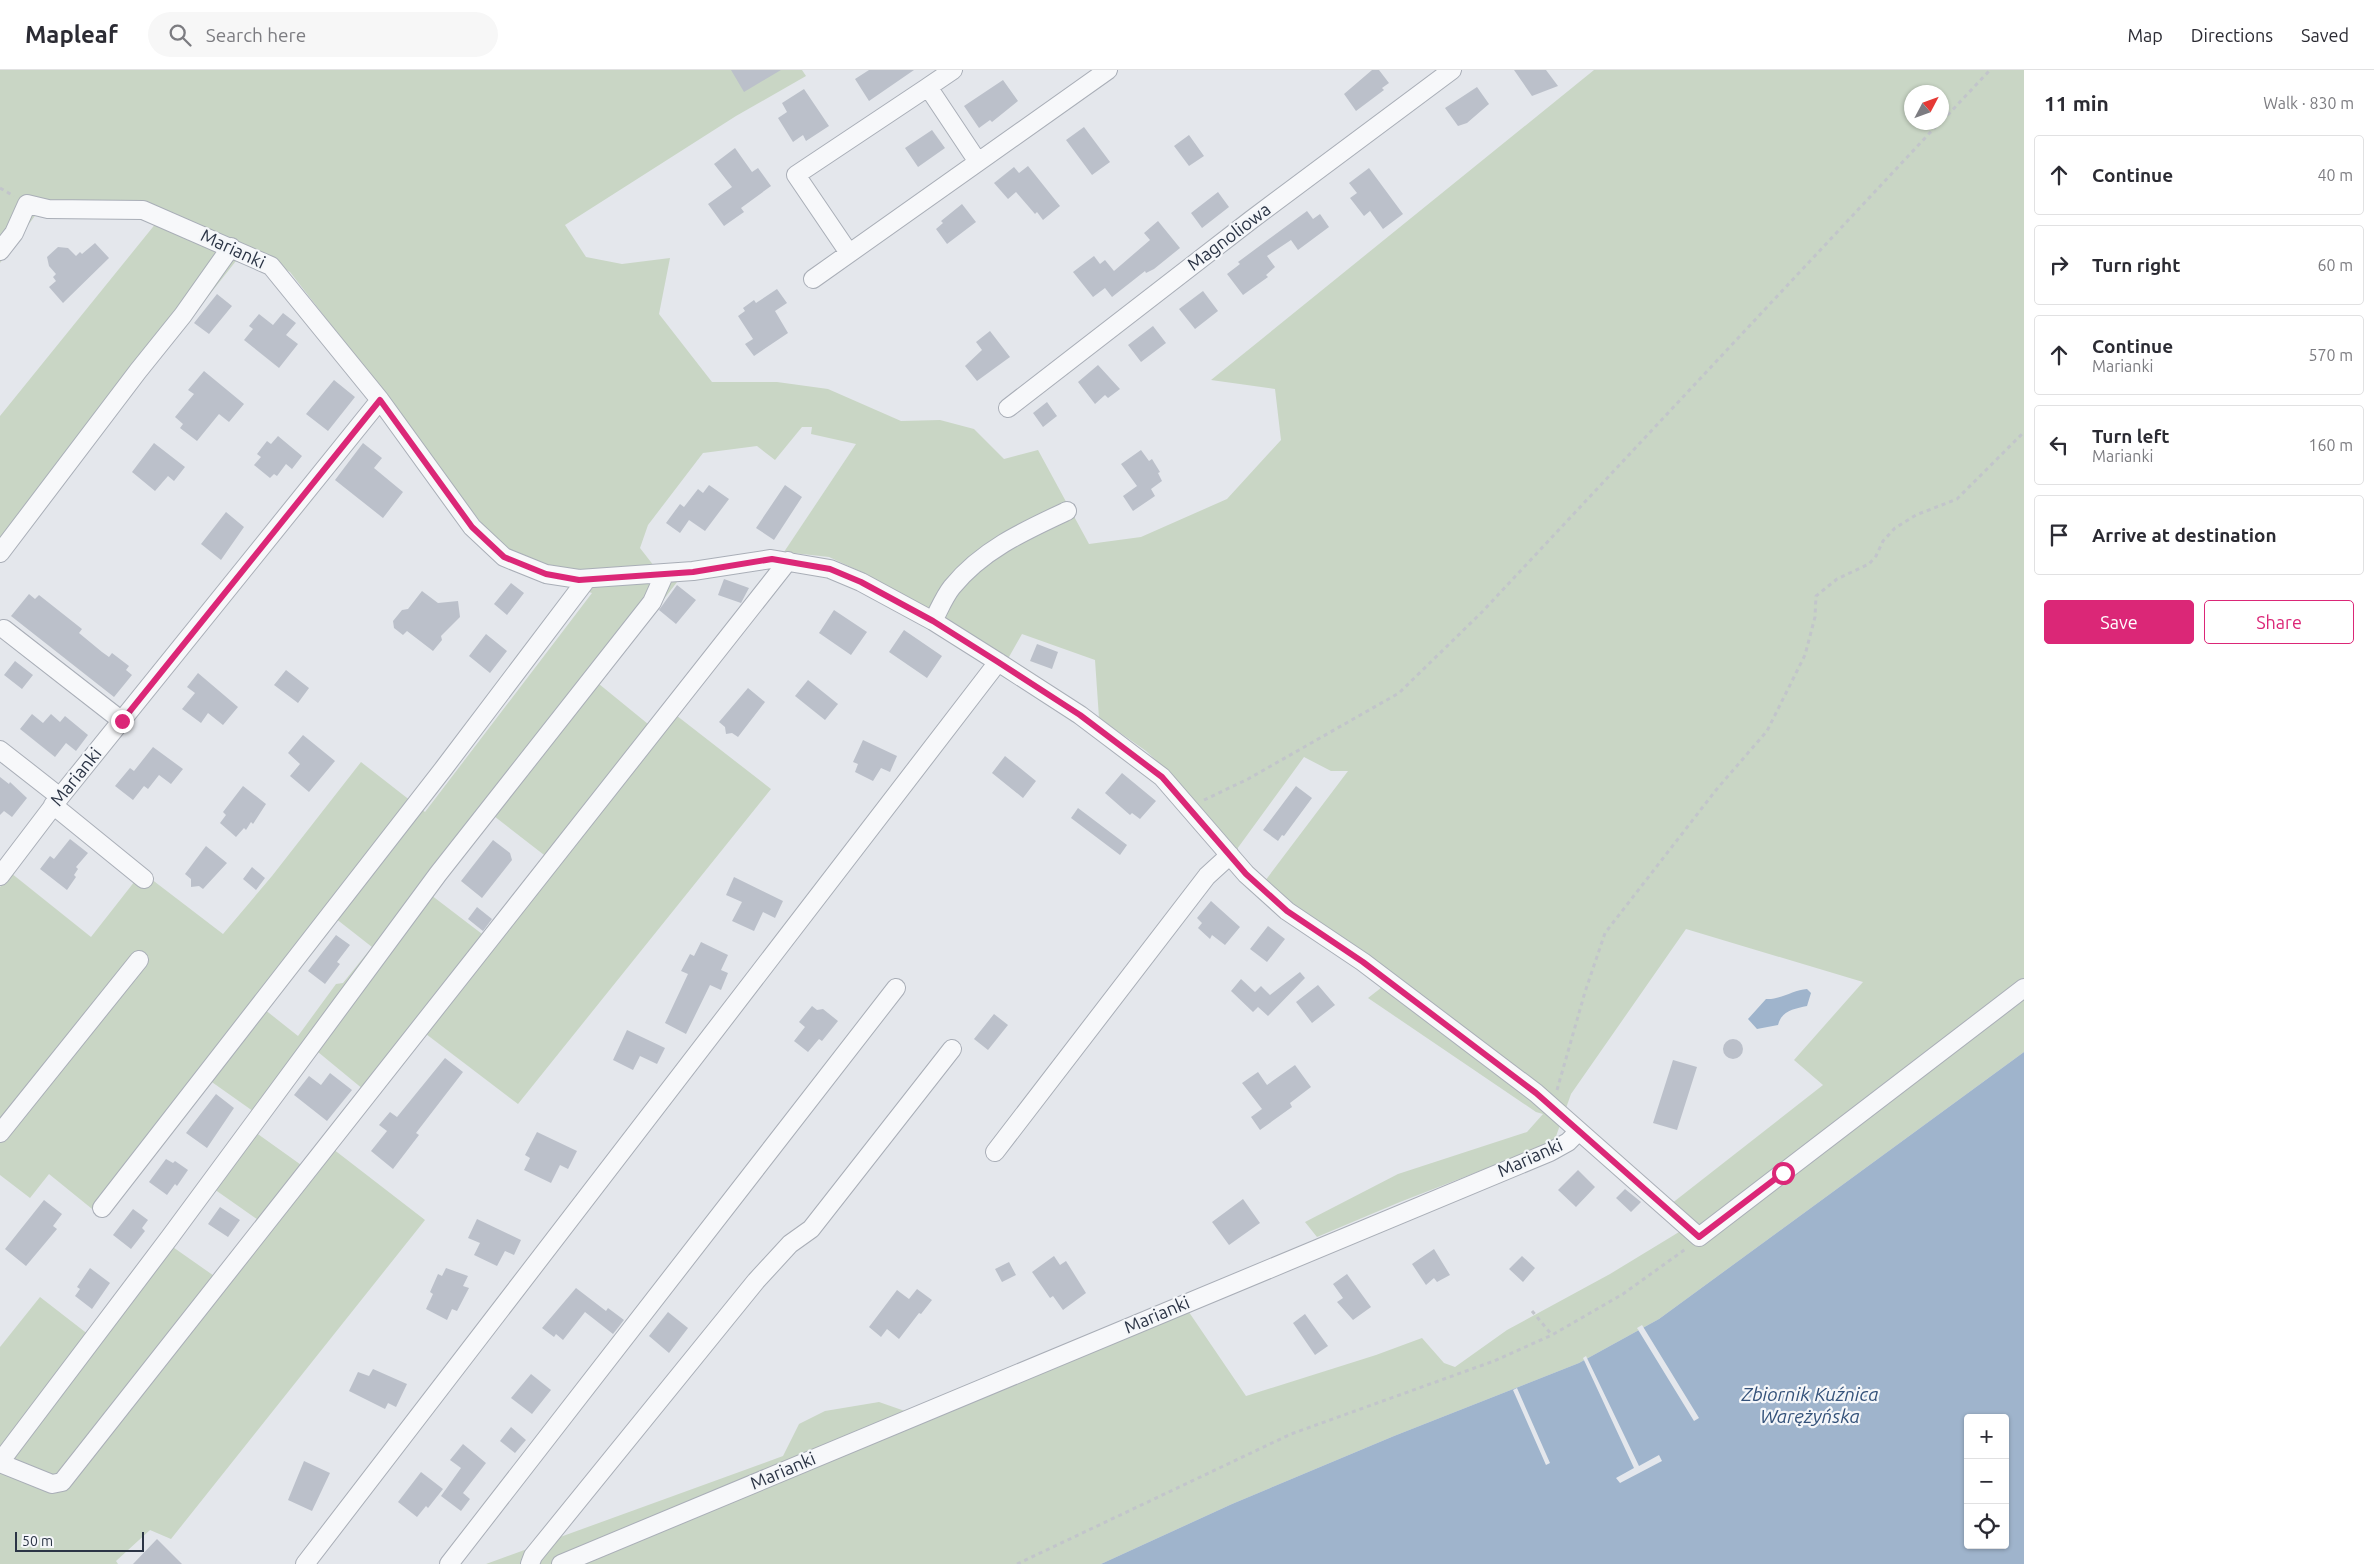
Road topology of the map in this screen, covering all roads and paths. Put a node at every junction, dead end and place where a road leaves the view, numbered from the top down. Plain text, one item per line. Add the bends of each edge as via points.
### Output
1 (953, 70) edge
2 (1108, 70) edge
3 (1452, 70) edge
4 (1990, 70) edge
5 (928, 87) junction
6 (1949, 114) edge
7 (1934, 130) edge
8 (978, 162) junction
9 (231, 247) junction
10 (0, 251) edge
11 (849, 254) junction
12 (813, 279) dead end
13 (380, 400) junction
14 (1008, 408) dead end
15 (2024, 432) edge
16 (1067, 511) dead end
17 (0, 553) edge
18 (788, 561) junction
19 (665, 574) junction
20 (587, 579) junction
21 (933, 621) junction
22 (4, 629) dead end
23 (998, 662) junction
24 (122, 721) junction
25 (0, 750) edge
26 (56, 801) junction
27 (1189, 806) junction
28 (1230, 855) junction
29 (0, 876) edge
30 (144, 879) dead end
31 (138, 960) dead end
32 (896, 988) dead end
33 (2024, 988) edge
34 (952, 1049) dead end
35 (1552, 1107) junction
36 (1579, 1131) junction
37 (0, 1133) edge
38 (994, 1152) dead end
39 (102, 1208) dead end
40 (1699, 1237) junction
41 (1532, 1311) dead end
42 (1552, 1336) junction
43 (0, 1463) edge
44 (305, 1564) edge
45 (449, 1564) edge
46 (530, 1564) edge
47 (561, 1564) edge
48 (1017, 1564) edge

1 - 5 street
2 - 8 street
3 - 14 street, Magnoliowa
4 - 6 path
5 - 8 street
5 - 11 street via 796,175
7 - 27 path via 1482,612 1399,693 1248,780
8 - 11 street
9 - 10 street, Marianki via 143,210 48,209 27,204 14,233
9 - 13 street, Marianki via 271,266
9 - 17 street via 183,315
11 - 12 street
13 - 20 street, Marianki via 472,527 504,557 546,574
13 - 24 street, Marianki
15 - 35 path via 1957,499 1916,515 1895,528 1869,564 1837,579 1816,596 1815,617 1805,656 1767,731 1716,790 1605,933
16 - 21 street via 1022,532 984,555 951,588
18 - 19 street, Marianki via 772,559
18 - 21 street, Marianki via 830,569
18 - 43 street via 62,1482 52,1484
19 - 20 street, Marianki
19 - 43 street via 652,602 438,874
20 - 39 street
21 - 23 street, Marianki
22 - 24 street
23 - 27 street, Marianki via 1080,715 1162,777
23 - 44 street
24 - 26 street, Marianki
25 - 26 street
26 - 29 street, Marianki
26 - 30 street
27 - 28 street, Marianki
28 - 35 street, Marianki via 1287,911 1363,962
28 - 38 street via 1207,876
31 - 37 street
32 - 45 street
33 - 40 street
34 - 46 street via 811,1228 785,1248 744,1296 533,1556
35 - 36 street, Marianki
36 - 40 street
36 - 47 street, Marianki via 1550,1152
40 - 42 path via 1658,1270
41 - 42 path
42 - 48 path via 1494,1361 1292,1434

